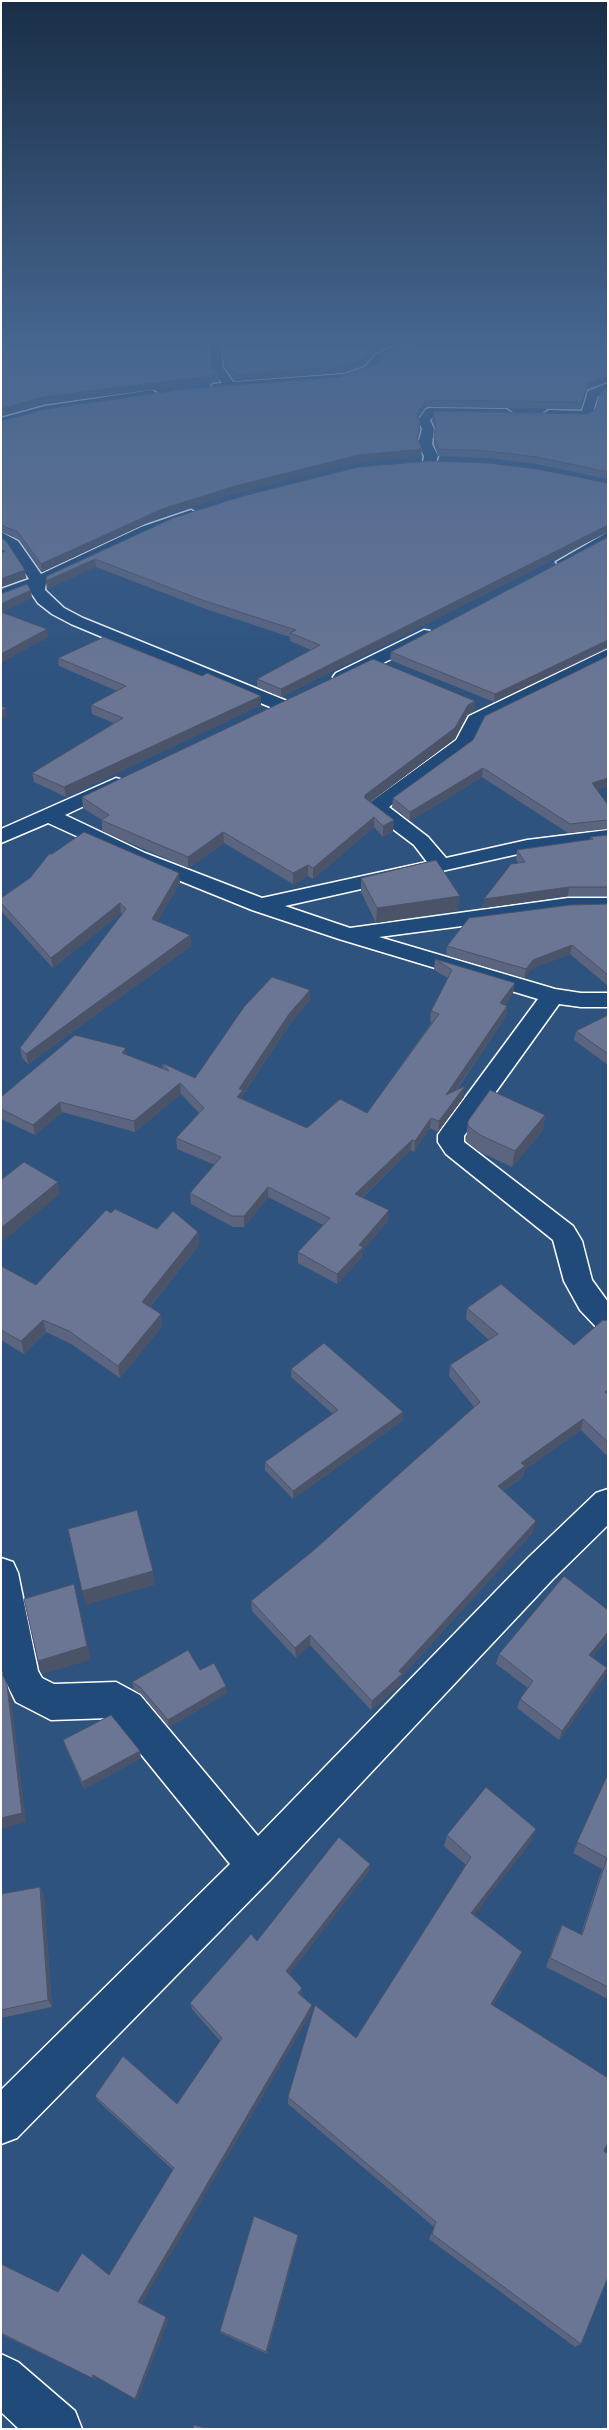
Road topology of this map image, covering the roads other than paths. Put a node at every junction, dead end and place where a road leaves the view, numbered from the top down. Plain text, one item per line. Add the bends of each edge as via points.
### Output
1 (430, 458) edge
2 (430, 462) junction
3 (447, 462) edge
4 (414, 463) edge
5 (203, 510) edge
6 (1, 536) edge
7 (608, 536) edge
8 (552, 568) edge
9 (38, 581) junction
10 (1, 595) edge
11 (441, 626) edge
12 (608, 654) edge
13 (372, 661) junction
14 (588, 664) junction
15 (391, 669) edge
16 (608, 669) edge
17 (322, 686) edge
18 (298, 698) edge
19 (474, 703) edge
20 (281, 706) junction
21 (493, 710) junction
22 (265, 713) edge
23 (129, 778) edge
24 (50, 816) junction
25 (608, 836) edge
26 (1, 837) edge
27 (440, 864) junction
28 (260, 905) junction
29 (608, 905) edge
30 (347, 934) junction
31 (553, 996) junction
32 (608, 1000) edge
33 (608, 1322) edge
34 (608, 1503) edge
35 (1, 1573) edge
36 (256, 1866) junction
37 (1, 2122) edge
38 (1, 2379) edge
39 (57, 2429) edge

1 - 2 street
2 - 3 street
2 - 4 street
5 - 9 street via 146,530
6 - 9 street via 13,544
7 - 8 street
9 - 10 street
9 - 20 street via 37,590 58,611
11 - 13 street
12 - 14 street
13 - 15 street
13 - 17 street
14 - 16 street
14 - 21 street
18 - 20 street
19 - 21 street
20 - 22 street
21 - 27 street via 475,720 464,743 376,806 421,841
23 - 24 street
24 - 26 street
24 - 28 street via 138,857
25 - 27 street via 527,846
27 - 28 street
28 - 30 street
29 - 30 street via 568,905
30 - 31 street
31 - 32 street
31 - 33 street via 451,1135 451,1142 563,1234 568,1241 578,1281 590,1302
34 - 36 street via 541,1568
35 - 36 street via 21,1676 29,1690 51,1702 116,1700 127,1708
36 - 37 street
38 - 39 street

